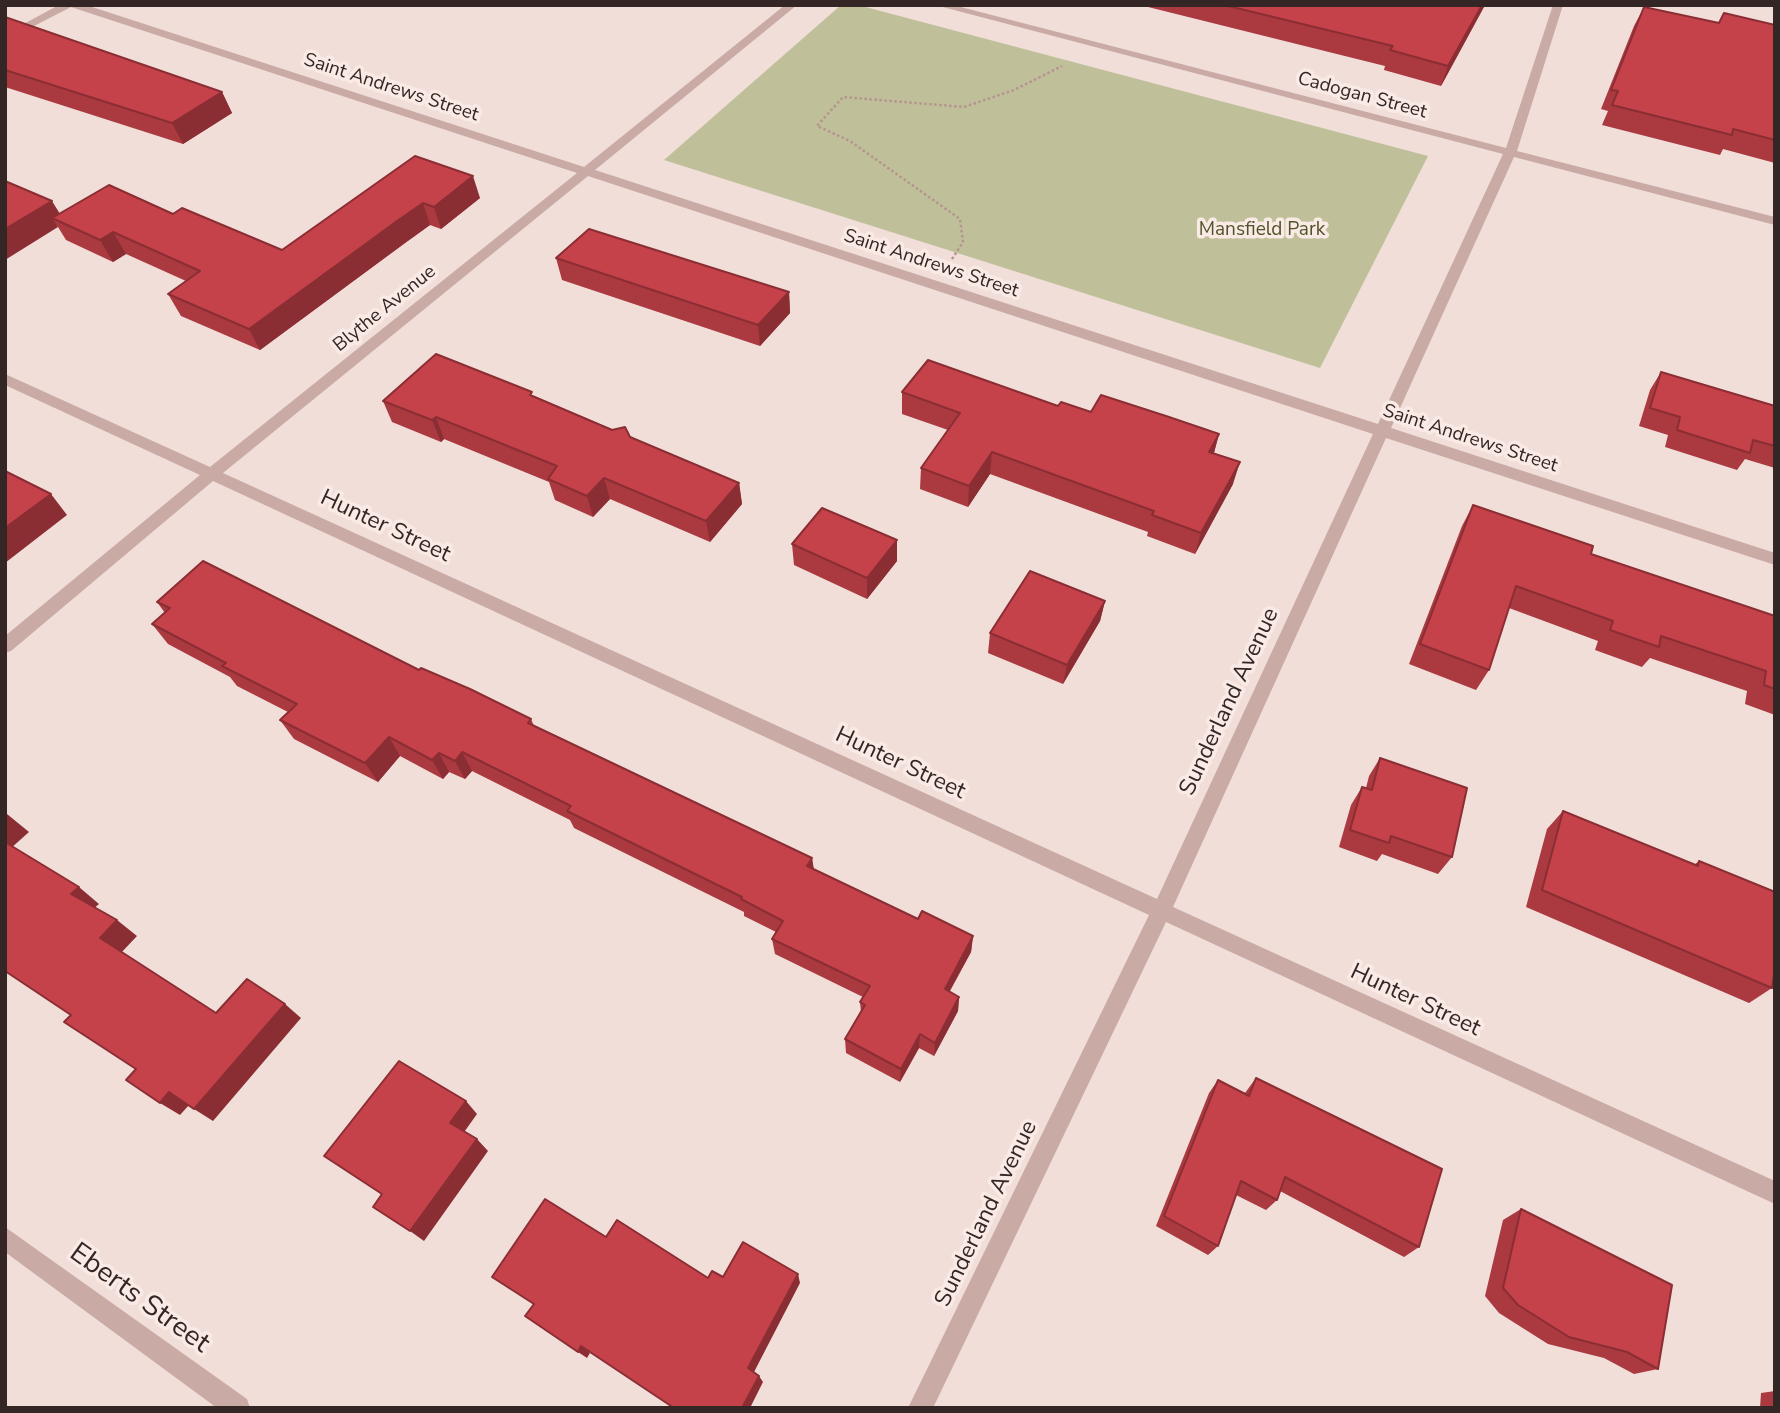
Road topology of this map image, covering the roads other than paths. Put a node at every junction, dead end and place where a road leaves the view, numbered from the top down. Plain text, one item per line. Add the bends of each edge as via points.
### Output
1 (67, 5) edge
2 (75, 5) edge
3 (792, 5) edge
4 (940, 5) edge
5 (1558, 5) edge
6 (5, 38) edge
7 (1510, 153) junction
8 (585, 172) junction
9 (1775, 221) edge
10 (5, 379) edge
11 (1381, 430) junction
12 (211, 474) junction
13 (1775, 559) edge
14 (5, 646) edge
15 (1161, 911) junction
16 (1775, 1194) edge
17 (5, 1238) edge
18 (238, 1408) edge
19 (920, 1408) edge

1 - 6 street
2 - 8 street, Saint Andrews Street
3 - 8 street, Blythe Avenue
4 - 7 street, Cadogan Street
5 - 7 street, Sunderland Avenue
7 - 9 street, Cadogan Street
7 - 11 street, Sunderland Avenue
8 - 11 street, Saint Andrews Street
8 - 12 street, Blythe Avenue
10 - 12 street, Hunter Street
11 - 13 street, Saint Andrews Street
11 - 15 street, Sunderland Avenue
12 - 14 street, Blythe Avenue
12 - 15 street, Hunter Street
15 - 16 street, Hunter Street
15 - 19 street, Sunderland Avenue
17 - 18 street, Eberts Street

